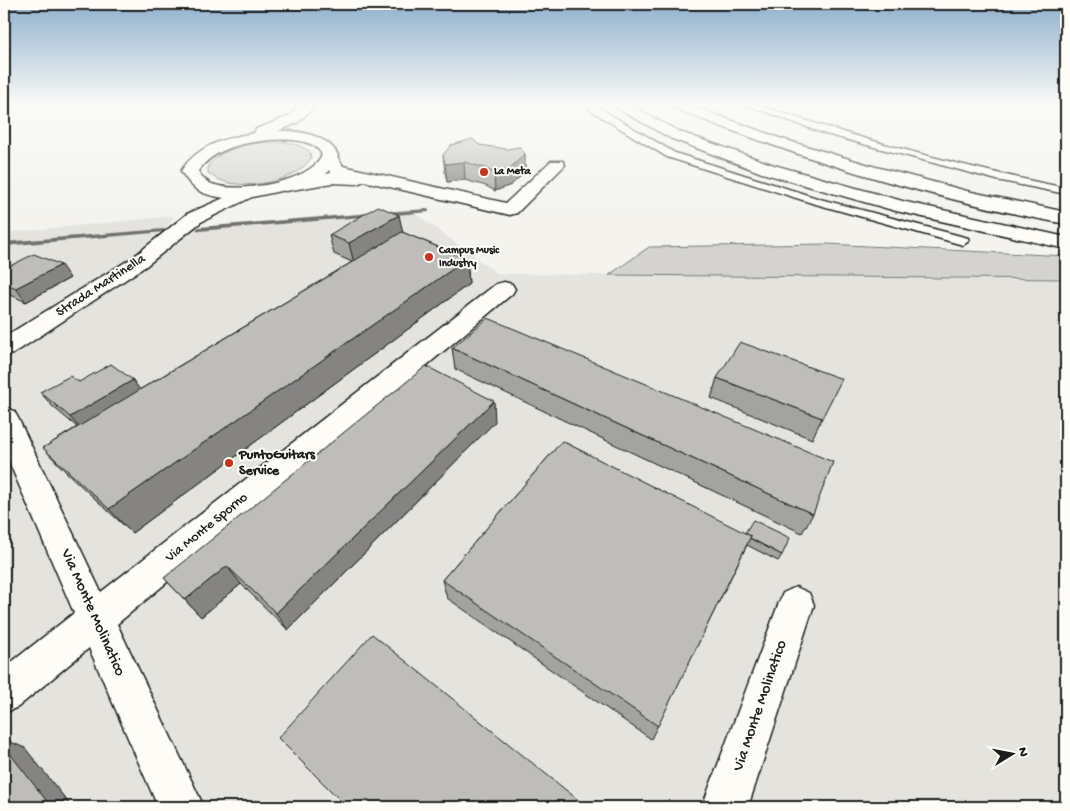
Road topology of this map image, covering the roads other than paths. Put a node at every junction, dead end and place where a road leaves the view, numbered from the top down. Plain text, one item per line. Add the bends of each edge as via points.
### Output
1 (233, 143) edge
2 (318, 143) edge
3 (651, 143) edge
4 (696, 143) edge
5 (742, 143) edge
6 (782, 143) edge
7 (815, 143) edge
8 (868, 143) edge
9 (329, 156) junction
10 (557, 165) dead end
11 (379, 180) junction
12 (286, 186) junction
13 (202, 187) junction
14 (1066, 191) edge
15 (251, 192) junction
16 (1066, 216) edge
17 (194, 218) junction
18 (1066, 236) edge
19 (963, 241) dead end
20 (1066, 243) edge
21 (504, 290) dead end
22 (4, 348) edge
23 (4, 418) edge
24 (796, 605) dead end
25 (95, 618) junction
26 (4, 693) edge
27 (181, 807) edge
28 (725, 807) edge

1 - 13 main road via 215,149 195,162 189,171 192,180
2 - 9 main road via 328,149
3 - 19 lane via 671,155 816,201
4 - 20 main road via 768,169 903,207
5 - 18 main road via 926,202
6 - 16 main road via 920,186
7 - 16 main road via 938,184
8 - 14 lane via 1000,178
9 - 11 main road via 337,170
9 - 12 main road, Strada Martinella via 318,172
10 - 11 main road via 510,209
11 - 12 main road via 332,178
12 - 15 main road, Strada Martinella
13 - 15 main road, Strada Martinella via 215,191
13 - 17 main road
15 - 17 main road, Strada Martinella
17 - 22 main road, Strada Martinella via 139,262
21 - 25 main road, Via Monte Sporno
23 - 25 main road, Via Monte Molinatico
24 - 28 main road, Via Monte Molinatico
25 - 26 main road, Via Monte Sporno
25 - 27 main road, Via Monte Molinatico

